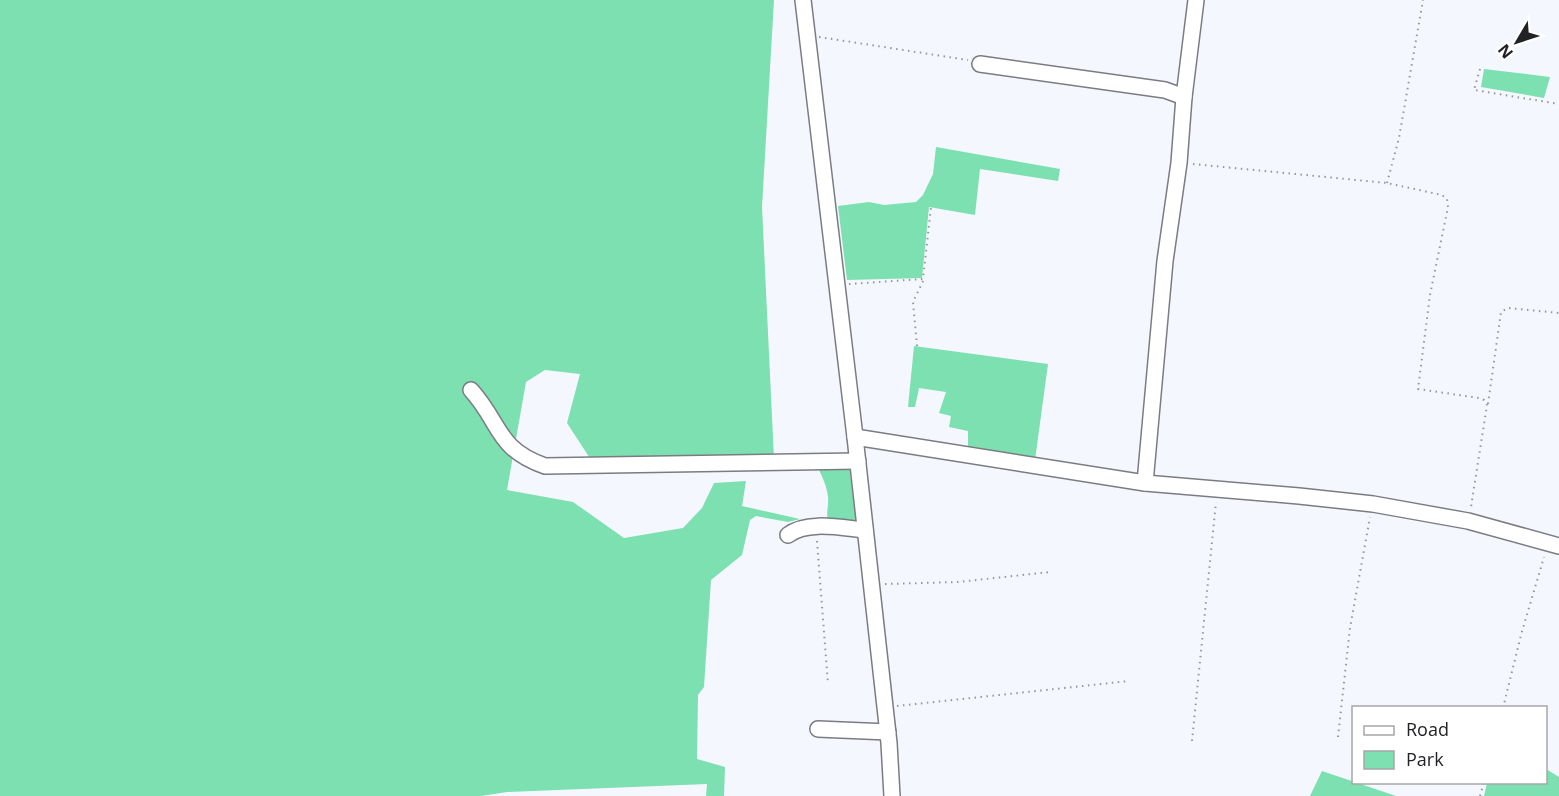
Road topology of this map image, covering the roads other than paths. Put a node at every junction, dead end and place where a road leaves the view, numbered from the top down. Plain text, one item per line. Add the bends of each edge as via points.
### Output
1 (803, 0) edge
2 (1196, 0) edge
3 (980, 64) road end
4 (1184, 97) junction
5 (471, 390) dead end
6 (855, 437) junction
7 (858, 461) junction
8 (1146, 483) junction
9 (865, 530) junction
10 (788, 535) dead end
11 (1553, 545) edge
12 (818, 729) dead end
13 (888, 732) junction
14 (892, 796) edge

1 - 6 street
2 - 4 street
3 - 4 street via 1165,90
4 - 8 street
5 - 7 street via 510,446 519,455 545,466
6 - 7 street
6 - 8 street
7 - 9 street
8 - 11 street via 1373,504 1468,521
9 - 10 street via 816,527 801,528
9 - 13 street
12 - 13 street
13 - 14 street

